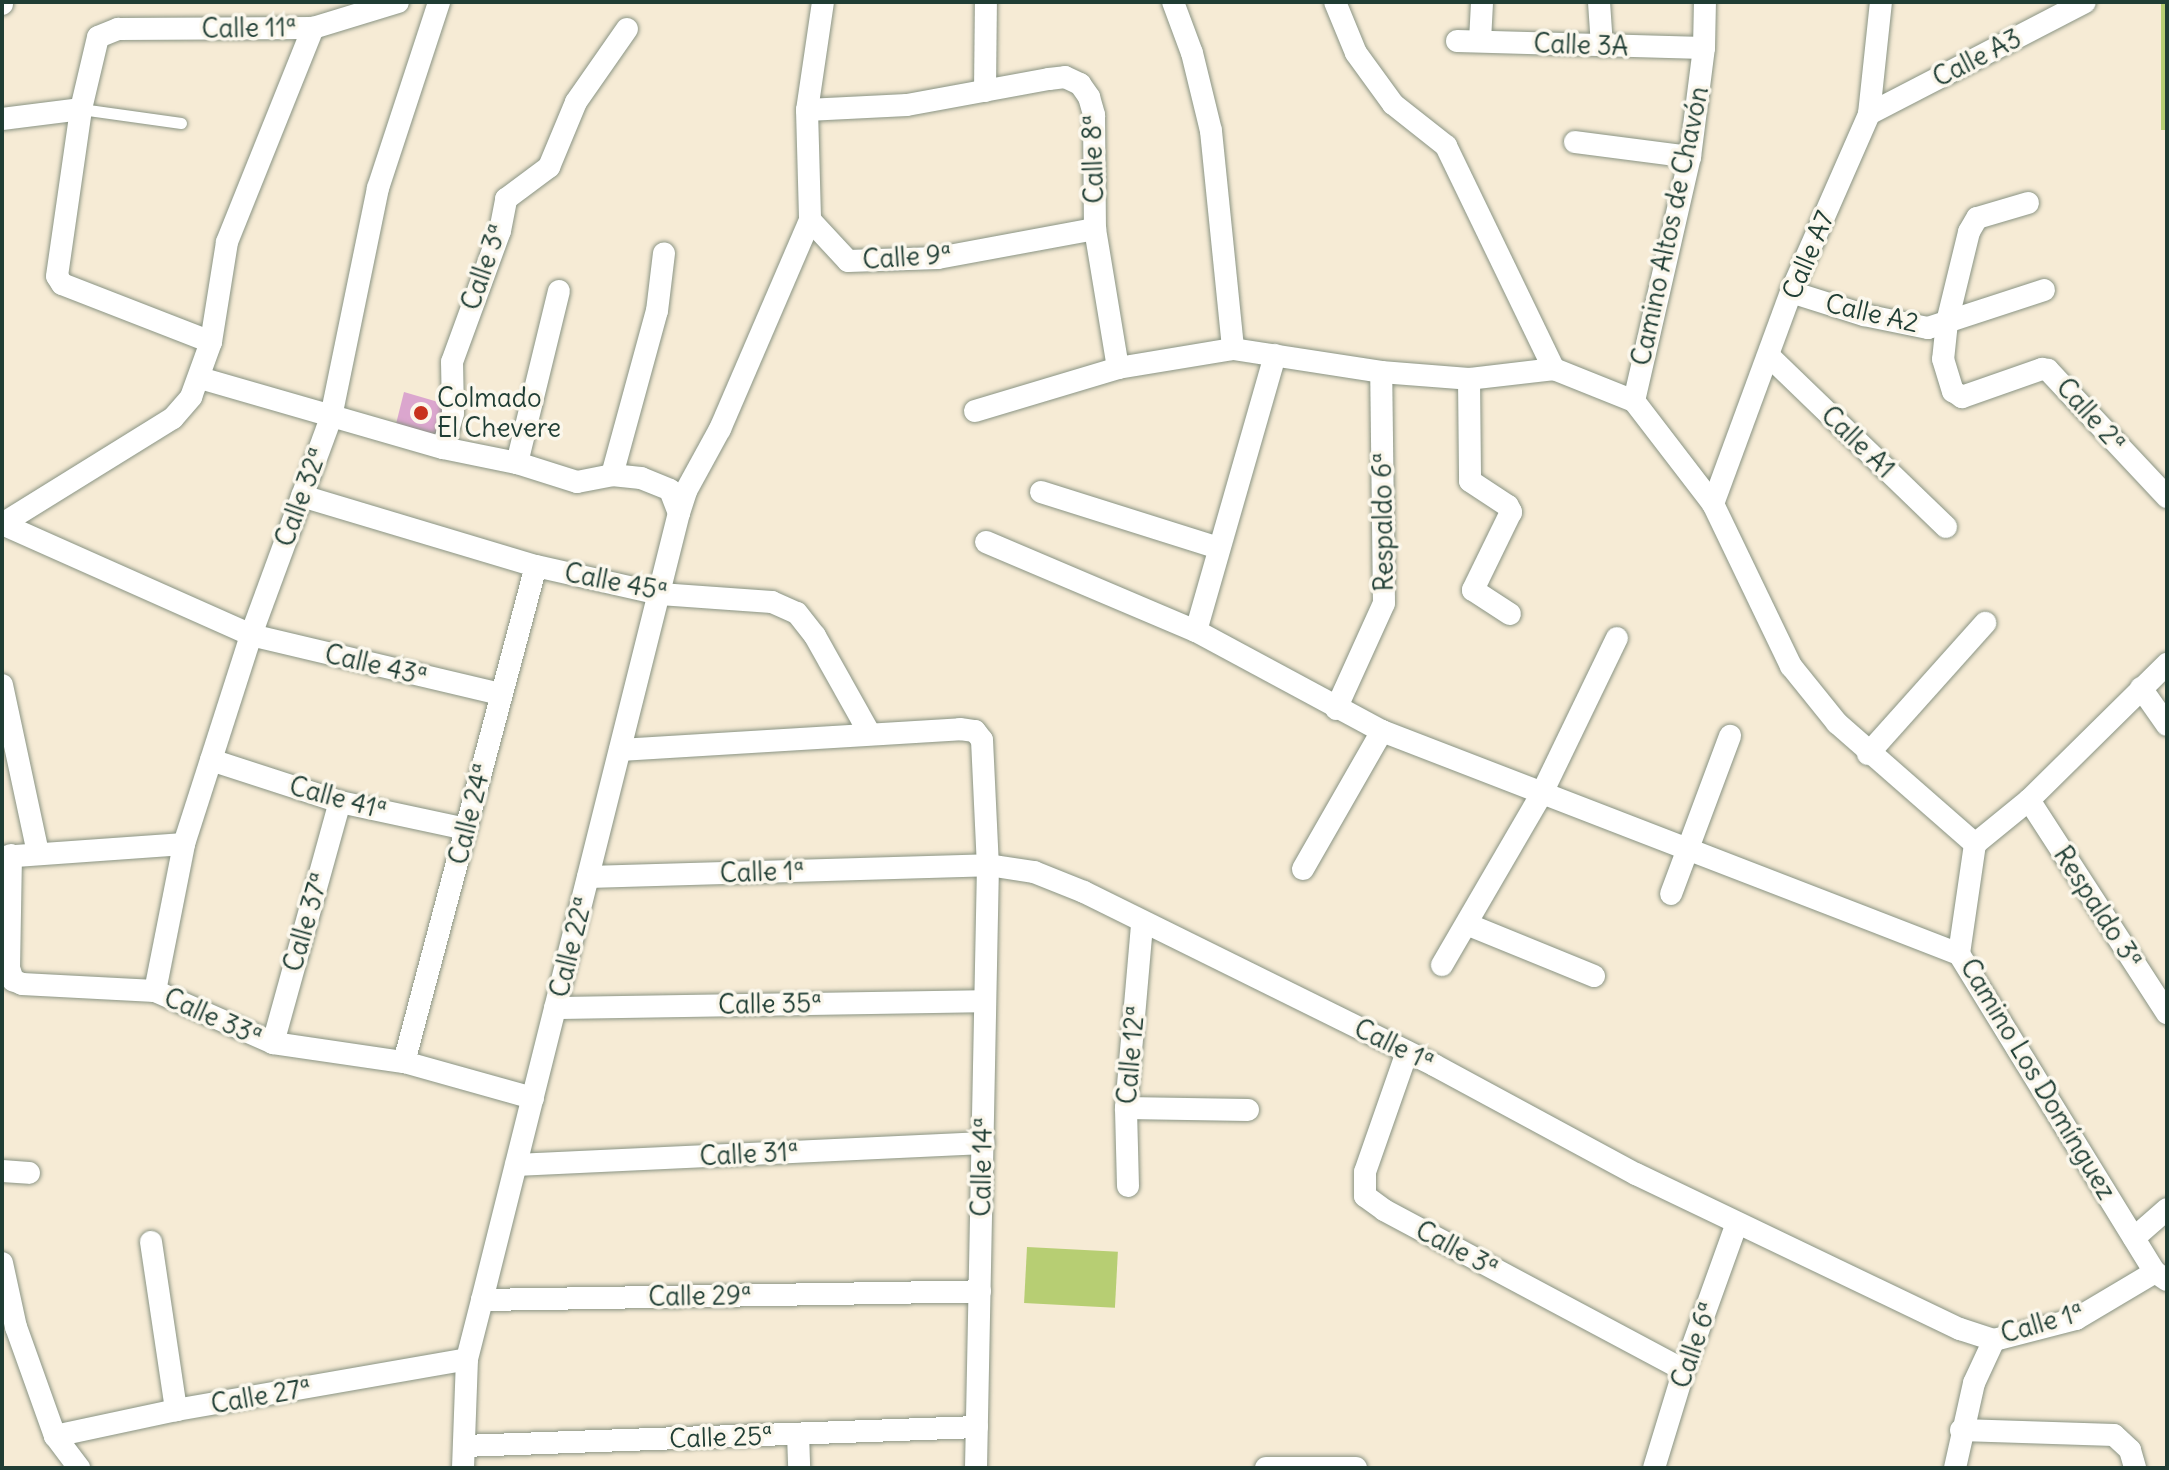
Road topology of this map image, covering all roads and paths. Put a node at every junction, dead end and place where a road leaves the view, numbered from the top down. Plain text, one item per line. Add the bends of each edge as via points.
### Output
1 (398, 2) edge
2 (439, 2) edge
3 (986, 2) edge
4 (1173, 2) edge
5 (1335, 2) edge
6 (1482, 2) edge
7 (1599, 2) edge
8 (1705, 2) edge
9 (1881, 2) edge
10 (2085, 2) edge
11 (820, 4) edge
12 (313, 28) junction
13 (627, 29) dead end
14 (1602, 46) junction
15 (1704, 48) junction
16 (985, 91) junction
17 (81, 109) junction
18 (807, 110) junction
19 (1869, 114) junction
20 (2, 119) edge
21 (181, 123) dead end
22 (1575, 142) dead end
23 (1690, 157) junction
24 (2028, 203) dead end
25 (810, 220) junction
26 (1095, 229) junction
27 (664, 253) dead end
28 (2044, 290) dead end
29 (559, 291) dead end
30 (1791, 292) junction
31 (1947, 322) junction
32 (211, 342) junction
33 (1233, 349) junction
34 (1275, 355) junction
35 (1769, 356) junction
36 (1118, 368) junction
37 (1554, 369) junction
38 (1381, 372) junction
39 (200, 378) junction
40 (1469, 379) junction
41 (1634, 401) junction
42 (975, 411) dead end
43 (331, 417) junction
44 (443, 448) junction
45 (517, 463) junction
46 (612, 475) junction
47 (1041, 492) dead end
48 (302, 496) junction
49 (2167, 497) edge
50 (1713, 504) junction
51 (679, 513) junction
52 (1946, 527) dead end
53 (986, 542) dead end
54 (1219, 548) junction
55 (536, 566) junction
56 (660, 594) junction
57 (1510, 614) dead end
58 (1985, 623) dead end
59 (1196, 631) junction
60 (251, 635) junction
61 (1617, 638) dead end
62 (2167, 664) edge
63 (2, 685) edge
64 (2141, 688) junction
65 (500, 694) junction
66 (1336, 709) junction
67 (2167, 725) edge
68 (1382, 731) junction
69 (870, 734) junction
70 (1730, 736) dead end
71 (620, 750) junction
72 (1868, 754) junction
73 (211, 760) junction
74 (1542, 793) junction
75 (2029, 800) junction
76 (340, 802) junction
77 (466, 829) junction
78 (184, 844) junction
79 (1975, 844) junction
80 (1690, 850) junction
81 (38, 853) junction
82 (7, 856) edge
83 (988, 865) junction
84 (1303, 869) dead end
85 (588, 877) junction
86 (1671, 894) dead end
87 (1142, 924) junction
88 (1469, 925) junction
89 (1959, 954) junction
90 (1442, 965) dead end
91 (1594, 976) dead end
92 (155, 991) junction
93 (985, 1001) junction
94 (555, 1008) junction
95 (2167, 1013) edge
96 (273, 1043) junction
97 (1407, 1052) junction
98 (404, 1062) junction
99 (533, 1098) junction
100 (1126, 1108) junction
101 (1248, 1110) dead end
102 (983, 1143) junction
103 (516, 1165) junction
104 (2, 1171) edge
105 (29, 1173) dead end
106 (1128, 1186) dead end
107 (2167, 1209) edge
108 (1737, 1223) junction
109 (2134, 1238) junction
110 (151, 1242) dead end
111 (2, 1263) edge
112 (2161, 1276) edge
113 (980, 1291) junction
114 (482, 1300) junction
115 (9, 1327) edge
116 (1994, 1340) junction
117 (467, 1359) junction
118 (1684, 1370) junction
119 (176, 1410) junction
120 (977, 1427) junction
121 (1961, 1430) junction
122 (798, 1434) junction
123 (55, 1436) junction
124 (464, 1457) edge
125 (79, 1468) edge
126 (799, 1468) edge
127 (976, 1468) edge
128 (1266, 1468) edge
129 (1327, 1468) edge
130 (1356, 1468) edge
131 (1654, 1468) edge
132 (1955, 1468) edge
133 (2135, 1468) edge

1 - 12 street, Calle 11ª
2 - 43 street, Calle 32ª via 378,188
3 - 16 street
4 - 33 street via 1211,131
5 - 37 street via 1356,53 1393,104 1446,146
6 - 14 street, Calle 3A via 1469,41
7 - 14 street
8 - 15 street, Camino Altos de Chavón
9 - 19 street, Calle A7
10 - 19 street, Calle A3
11 - 18 street
12 - 17 street, Calle 11ª via 118,29 98,37
12 - 32 street via 227,242
13 - 44 street, Calle 3ª via 576,102 549,167 506,199 500,231 452,362 453,413
14 - 15 street, Calle 3A
15 - 23 street, Camino Altos de Chavón
16 - 18 street, Calle 8ª via 907,105
16 - 26 street, Calle 8ª via 1065,77 1080,84 1094,115
17 - 20 street
17 - 21 lane
17 - 32 street via 57,276 62,284
18 - 25 street
19 - 30 street, Calle A7
22 - 23 street
23 - 41 street, Camino Altos de Chavón
24 - 31 street via 1977,218
25 - 26 street, Calle 9ª via 848,261 938,258
25 - 51 street, Calle 22ª
26 - 36 street, Calle 8ª
27 - 46 street via 657,311
28 - 31 street, Calle A2
29 - 45 street
30 - 31 street, Calle A2 via 1916,326
30 - 35 street, Calle A7
31 - 49 street, Calle 2ª via 1943,359 1957,396 2048,370
32 - 39 street
33 - 34 street
33 - 36 street
34 - 38 street
34 - 54 street
35 - 50 street, Calle A7
35 - 52 street, Calle A1
36 - 42 street
37 - 40 street
37 - 41 street
38 - 40 street
38 - 66 street, Respaldo 6ª via 1384,603
39 - 43 street
39 - 60 street, Calle 43ª via 173,418 2,524
40 - 57 street via 1470,481 1511,512 1473,590
41 - 50 street
43 - 44 street
43 - 48 street, Calle 32ª
44 - 45 street
45 - 46 street via 577,482
46 - 51 street via 641,478 670,490
47 - 54 street
48 - 55 street, Calle 45ª
48 - 60 street, Calle 32ª
50 - 72 street via 1791,666
51 - 56 street, Calle 22ª
53 - 59 street
54 - 59 street
55 - 56 street, Calle 45ª
55 - 65 street, Calle 24ª
56 - 69 street, Calle 45ª via 772,602 797,613
56 - 71 street, Calle 22ª
58 - 72 street
59 - 66 street
60 - 65 street, Calle 43ª
60 - 73 street, Calle 32ª
61 - 74 street
62 - 64 street
63 - 81 street
64 - 67 street
64 - 75 street
65 - 77 street, Calle 24ª
66 - 68 street
68 - 74 street
68 - 84 street
69 - 71 street
69 - 83 street, Calle 14ª via 975,731 982,740
70 - 80 street
71 - 85 street, Calle 22ª
72 - 79 street
73 - 76 street, Calle 41ª
73 - 78 street, Calle 32ª
74 - 80 street
74 - 88 street
75 - 79 street
75 - 95 street, Respaldo 3ª
76 - 77 street, Calle 41ª
76 - 96 street, Calle 37ª
77 - 98 street, Calle 24ª
78 - 81 street
78 - 92 street, Calle 32ª
79 - 89 street, Camino Los Domínguez
80 - 86 street
80 - 89 street
81 - 82 street
82 - 92 street, Calle 33ª via 13,980
83 - 85 street, Calle 1ª
83 - 87 street, Calle 1ª via 1034,872
83 - 93 street, Calle 14ª
85 - 94 street, Calle 22ª
87 - 97 street, Calle 1ª
87 - 100 street, Calle 12ª
88 - 90 street
88 - 91 street
89 - 109 street, Camino Los Domínguez
92 - 96 street, Calle 33ª
93 - 94 street, Calle 35ª
93 - 102 street, Calle 14ª
94 - 99 street, Calle 22ª
96 - 98 street, Calle 33ª
97 - 108 street, Calle 1ª
97 - 118 street, Calle 3ª via 1365,1172 1365,1196
98 - 99 street, Calle 33ª
99 - 103 street, Calle 22ª
100 - 101 street
100 - 106 street, Calle 12ª
102 - 103 street, Calle 31ª
102 - 113 street, Calle 14ª
103 - 114 street, Calle 22ª
104 - 105 street
107 - 109 street
108 - 116 street, Calle 1ª via 1960,1329
108 - 118 street, Calle 6ª
109 - 112 street, Camino Los Domínguez
110 - 119 street
111 - 115 street
112 - 116 street, Calle 1ª via 2076,1319
113 - 114 street, Calle 29ª
113 - 120 street, Calle 14ª
114 - 117 street
115 - 123 street
116 - 121 street
117 - 119 street, Calle 27ª
117 - 124 street
118 - 131 street, Calle 6ª
119 - 123 street, Calle 27ª
120 - 122 street, Calle 25ª
120 - 127 street, Calle 14ª
121 - 132 street
121 - 133 street via 2114,1435 2130,1450
122 - 124 street, Calle 25ª
122 - 126 street
123 - 125 street
128 - 129 street
129 - 130 street

